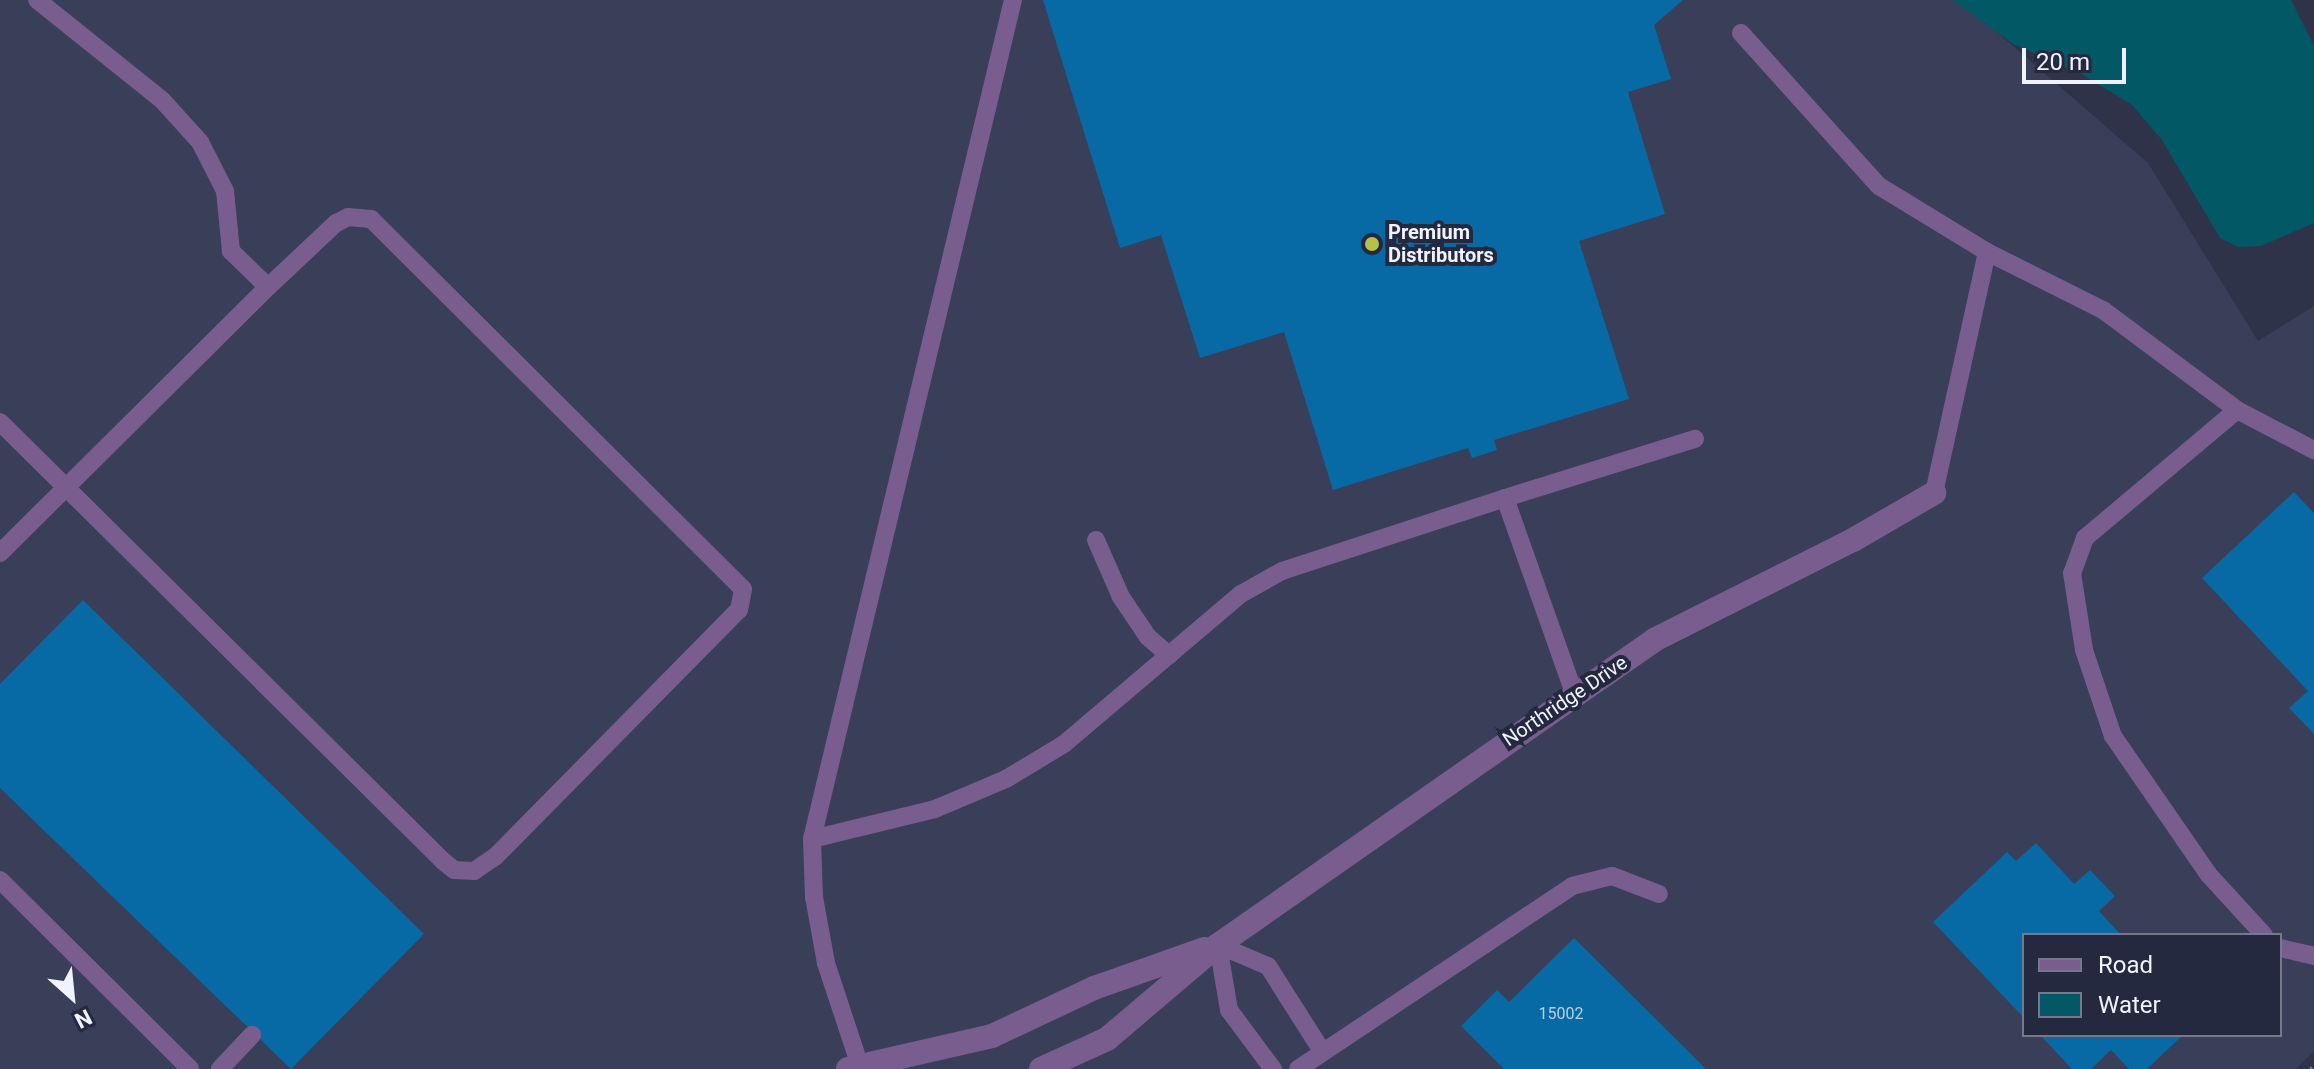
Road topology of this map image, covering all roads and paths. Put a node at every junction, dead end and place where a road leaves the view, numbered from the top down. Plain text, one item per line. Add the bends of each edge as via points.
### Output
1 (37, 0) edge
2 (1013, 0) edge
3 (1741, 33) dead end
4 (1987, 252) junction
5 (268, 287) junction
6 (2237, 410) junction
7 (0, 422) edge
8 (1695, 439) dead end
9 (2314, 450) edge
10 (66, 488) junction
11 (1934, 493) joint
12 (1505, 498) junction
13 (1096, 540) dead end
14 (0, 553) edge
15 (1169, 655) junction
16 (1574, 693) junction
17 (812, 839) junction
18 (0, 880) edge
19 (1659, 894) dead end
20 (2262, 933) edge
21 (1218, 945) junction
22 (2282, 948) edge
23 (2314, 956) edge
24 (252, 1035) dead end
25 (1322, 1051) junction
26 (856, 1068) edge
27 (190, 1069) edge
28 (220, 1069) edge
29 (1041, 1069) edge
30 (1273, 1069) edge
31 (1298, 1069) edge

1 - 5 lane via 162,100 190,130 215,164 225,191 231,251
2 - 17 lane
3 - 4 lane via 1879,186
4 - 6 lane via 2103,310
4 - 11 lane
5 - 10 lane
5 - 10 lane via 336,223 348,217 371,219 736,581 745,596 739,610 495,857 464,872 443,861
6 - 9 lane
6 - 20 lane via 2085,538 2072,573 2084,650 2113,736 2209,875
7 - 10 lane
8 - 12 lane
10 - 14 lane
11 - 16 street, Northridge Drive via 1656,639
12 - 15 lane via 1282,571 1241,594
12 - 16 lane
13 - 15 lane via 1121,597 1148,637
15 - 17 lane via 1064,744 1006,779 935,809
16 - 21 street, Northridge Drive
17 - 26 lane via 814,897 826,963
18 - 27 lane
19 - 25 lane via 1612,876 1572,886
21 - 25 lane via 1268,966
21 - 26 street, Northridge Drive via 1094,988 992,1036
21 - 29 street, Northridge Drive via 1107,1039
21 - 30 lane via 1229,1010
22 - 23 lane
24 - 28 lane
25 - 31 lane

